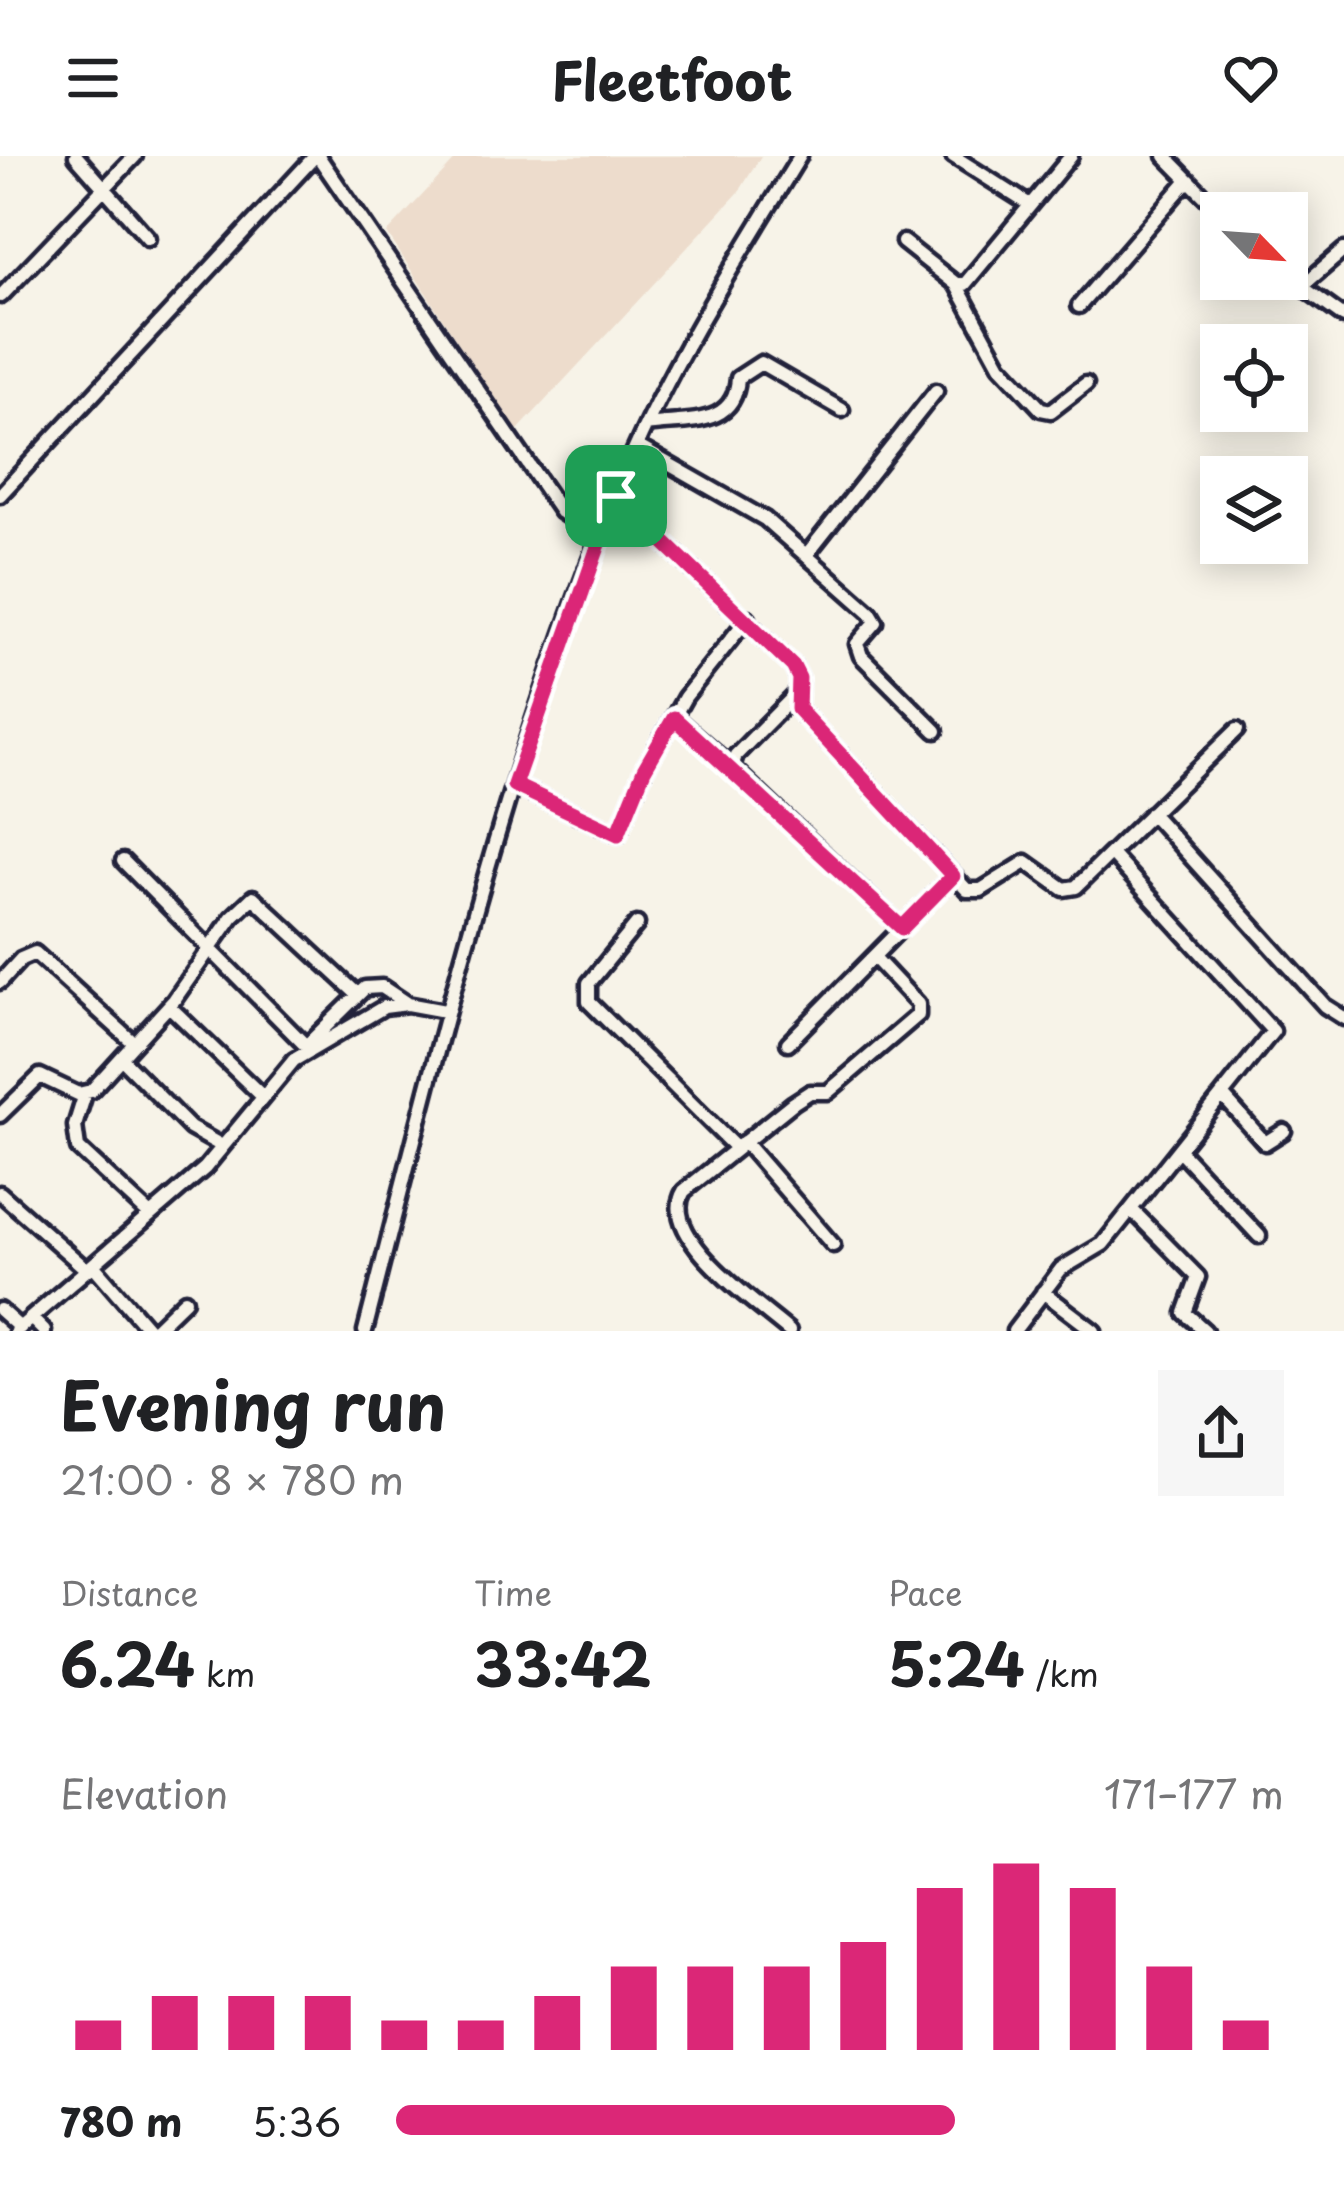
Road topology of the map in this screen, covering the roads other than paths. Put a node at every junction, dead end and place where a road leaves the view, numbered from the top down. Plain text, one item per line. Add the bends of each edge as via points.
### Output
1 (76, 156) edge
2 (135, 156) edge
3 (317, 156) edge
4 (800, 156) edge
5 (953, 156) edge
6 (1165, 156) edge
7 (1062, 159) edge
8 (1188, 179) junction
9 (104, 188) junction
10 (1200, 192) edge
11 (1030, 205) junction
12 (148, 238) dead end
13 (903, 242) dead end
14 (1344, 250) edge
15 (1308, 281) edge
16 (956, 284) junction
17 (1308, 292) edge
18 (1, 296) edge
19 (1079, 306) dead end
20 (1344, 317) edge
21 (1086, 384) dead end
22 (936, 391) dead end
23 (842, 410) dead end
24 (646, 425) junction
25 (637, 446) junction
26 (0, 495) edge
27 (616, 496) junction
28 (604, 528) junction
29 (808, 553) junction
30 (748, 618) junction
31 (796, 694) junction
32 (674, 718) junction
33 (1237, 730) dead end
34 (936, 731) dead end
35 (732, 767) junction
36 (514, 785) junction
37 (1151, 814) junction
38 (1111, 854) junction
39 (122, 861) dead end
40 (953, 876) junction
41 (637, 924) dead end
42 (902, 928) junction
43 (210, 950) junction
44 (874, 957) junction
45 (0, 982) edge
46 (356, 993) junction
47 (406, 1004) junction
48 (169, 1006) junction
49 (445, 1011) junction
50 (1344, 1018) edge
51 (134, 1043) junction
52 (788, 1043) dead end
53 (306, 1046) junction
54 (122, 1059) junction
55 (294, 1060) junction
56 (85, 1094) junction
57 (260, 1095) junction
58 (1223, 1096) junction
59 (0, 1115) edge
60 (1284, 1131) dead end
61 (740, 1145) junction
62 (222, 1147) junction
63 (1179, 1150) junction
64 (0, 1193) edge
65 (1131, 1209) junction
66 (150, 1215) junction
67 (1259, 1236) dead end
68 (833, 1245) dead end
69 (90, 1267) junction
70 (1043, 1292) junction
71 (185, 1300) dead end
72 (0, 1310) edge
73 (22, 1326) edge
74 (44, 1331) edge
75 (151, 1331) edge
76 (365, 1331) edge
77 (789, 1331) edge
78 (1014, 1331) edge
79 (1094, 1331) edge
80 (1205, 1331) edge

1 - 9 street
2 - 9 street
3 - 26 street
3 - 28 street via 561,512
4 - 24 street
5 - 11 street
6 - 8 street
7 - 11 street
8 - 10 street
8 - 19 street
9 - 12 street
9 - 18 street
11 - 16 street via 969,280
13 - 16 street
14 - 15 street
16 - 21 street via 1000,365 1042,409 1051,411
17 - 20 street
22 - 29 street
23 - 24 street via 761,364 741,374 728,411
24 - 25 street
25 - 27 street
25 - 29 street via 740,503
27 - 28 street
27 - 30 street
28 - 36 street
29 - 34 street via 874,616 857,649
30 - 31 street via 797,672
30 - 32 street
31 - 35 street
31 - 40 street via 807,719
32 - 35 street
32 - 36 street via 618,834
33 - 37 street
35 - 42 street
36 - 49 street
37 - 38 street
37 - 50 street via 1324,1006
38 - 40 street via 1070,890 1026,862 973,892
38 - 58 street via 1273,1027
39 - 43 street
40 - 42 street
41 - 61 street via 589,983 589,1002
42 - 44 street
43 - 46 street via 253,897
43 - 48 street
43 - 53 street
44 - 52 street
44 - 61 street via 918,1004 917,1015 828,1092 803,1095
45 - 51 street via 35,953
46 - 47 street via 382,987
46 - 53 street
47 - 49 street
47 - 55 street via 373,1012
48 - 51 street
48 - 57 street
49 - 76 street
51 - 54 street
53 - 55 street
54 - 56 street
54 - 62 street via 190,1128
55 - 57 street
56 - 59 street via 40,1076
56 - 66 street via 77,1148
57 - 62 street
58 - 60 street via 1265,1144
58 - 63 street
61 - 68 street
61 - 77 street via 683,1191 681,1224 708,1261
62 - 66 street
63 - 65 street
63 - 67 street
64 - 69 street
65 - 70 street
65 - 80 street via 1198,1277 1185,1313
66 - 69 street
69 - 73 street
69 - 75 street
70 - 78 street
70 - 79 street
71 - 75 street
72 - 73 street
73 - 74 street

